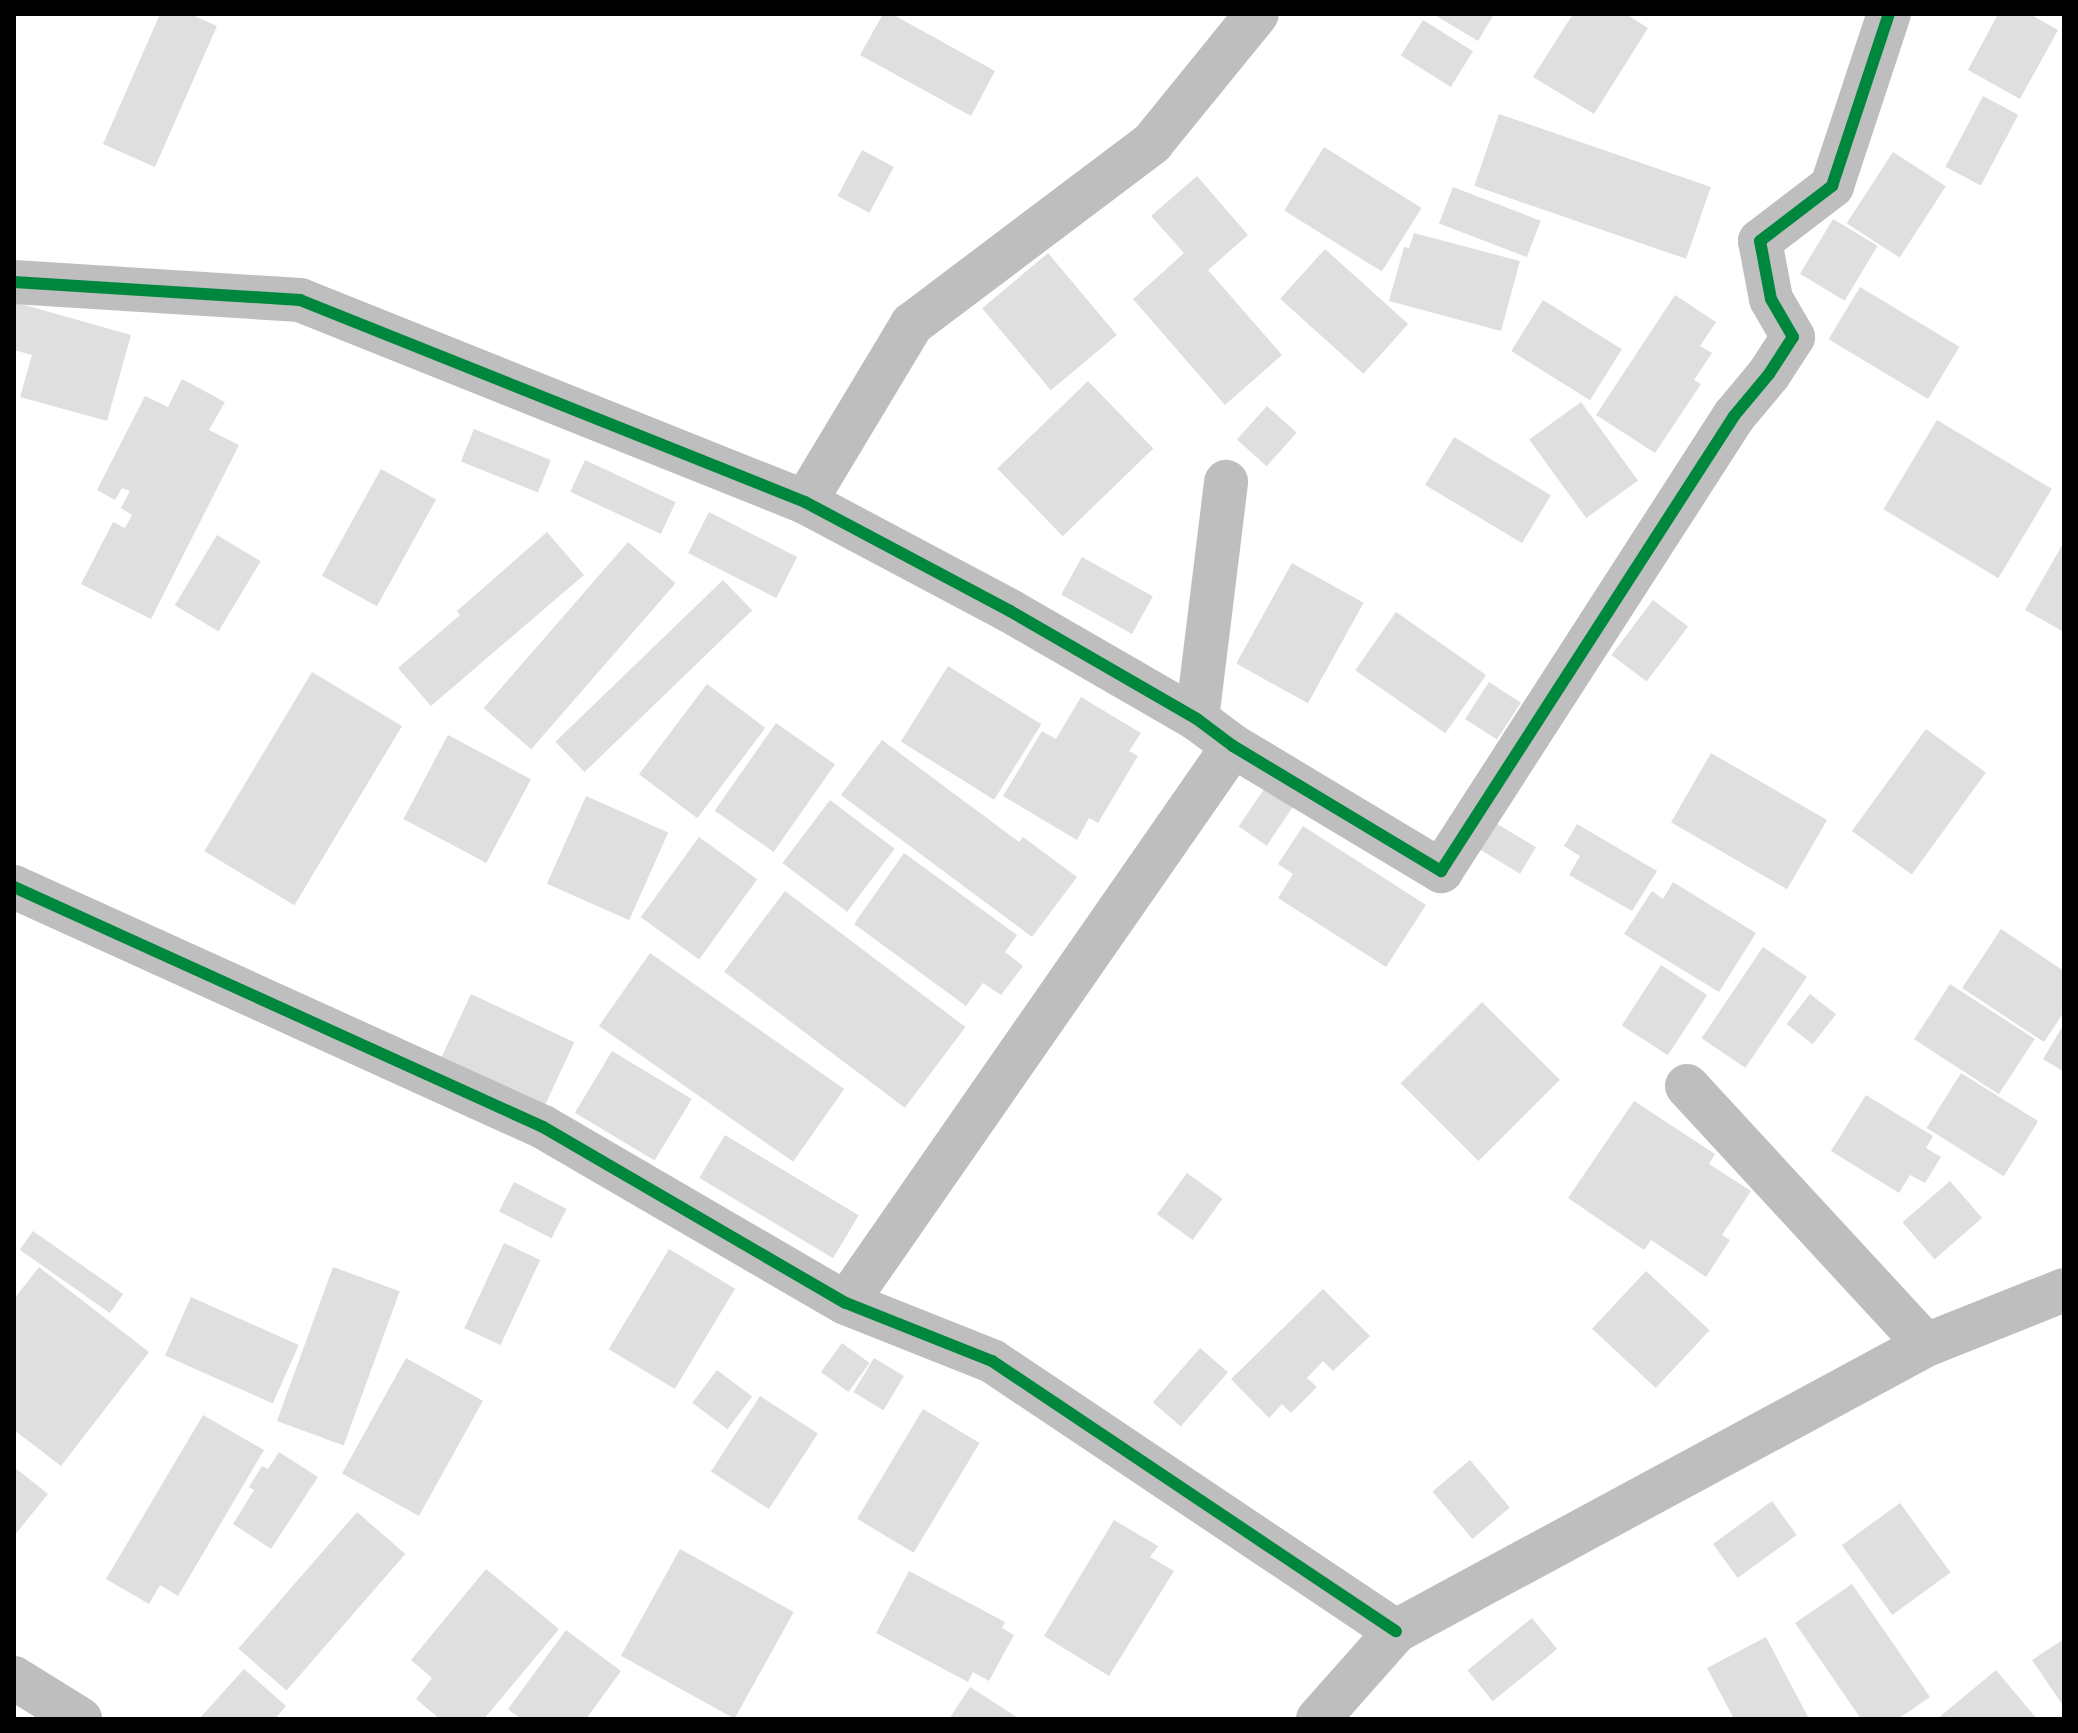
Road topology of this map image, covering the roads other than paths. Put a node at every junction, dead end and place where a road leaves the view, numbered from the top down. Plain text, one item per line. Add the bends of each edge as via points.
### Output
1 (1257, 14) edge
2 (1889, 14) edge
3 (14, 282) edge
4 (1226, 482) dead end
5 (805, 502) junction
6 (1197, 719) junction
7 (1233, 746) junction
8 (14, 887) edge
9 (1687, 1086) dead end
10 (2064, 1290) edge
11 (846, 1303) junction
12 (1926, 1345) junction
13 (1396, 1631) junction
14 (14, 1678) edge
15 (80, 1719) edge
16 (1318, 1719) edge

1 - 5 street via 1152,143 912,324
2 - 7 street via 1832,186 1760,241 1771,299 1793,337 1734,416 1441,871
3 - 5 street via 300,300
4 - 6 street
5 - 6 street
6 - 7 street
7 - 11 street
8 - 11 street via 543,1127
9 - 12 street
10 - 12 street
11 - 13 street via 992,1361
12 - 13 street
13 - 16 street
14 - 15 street

